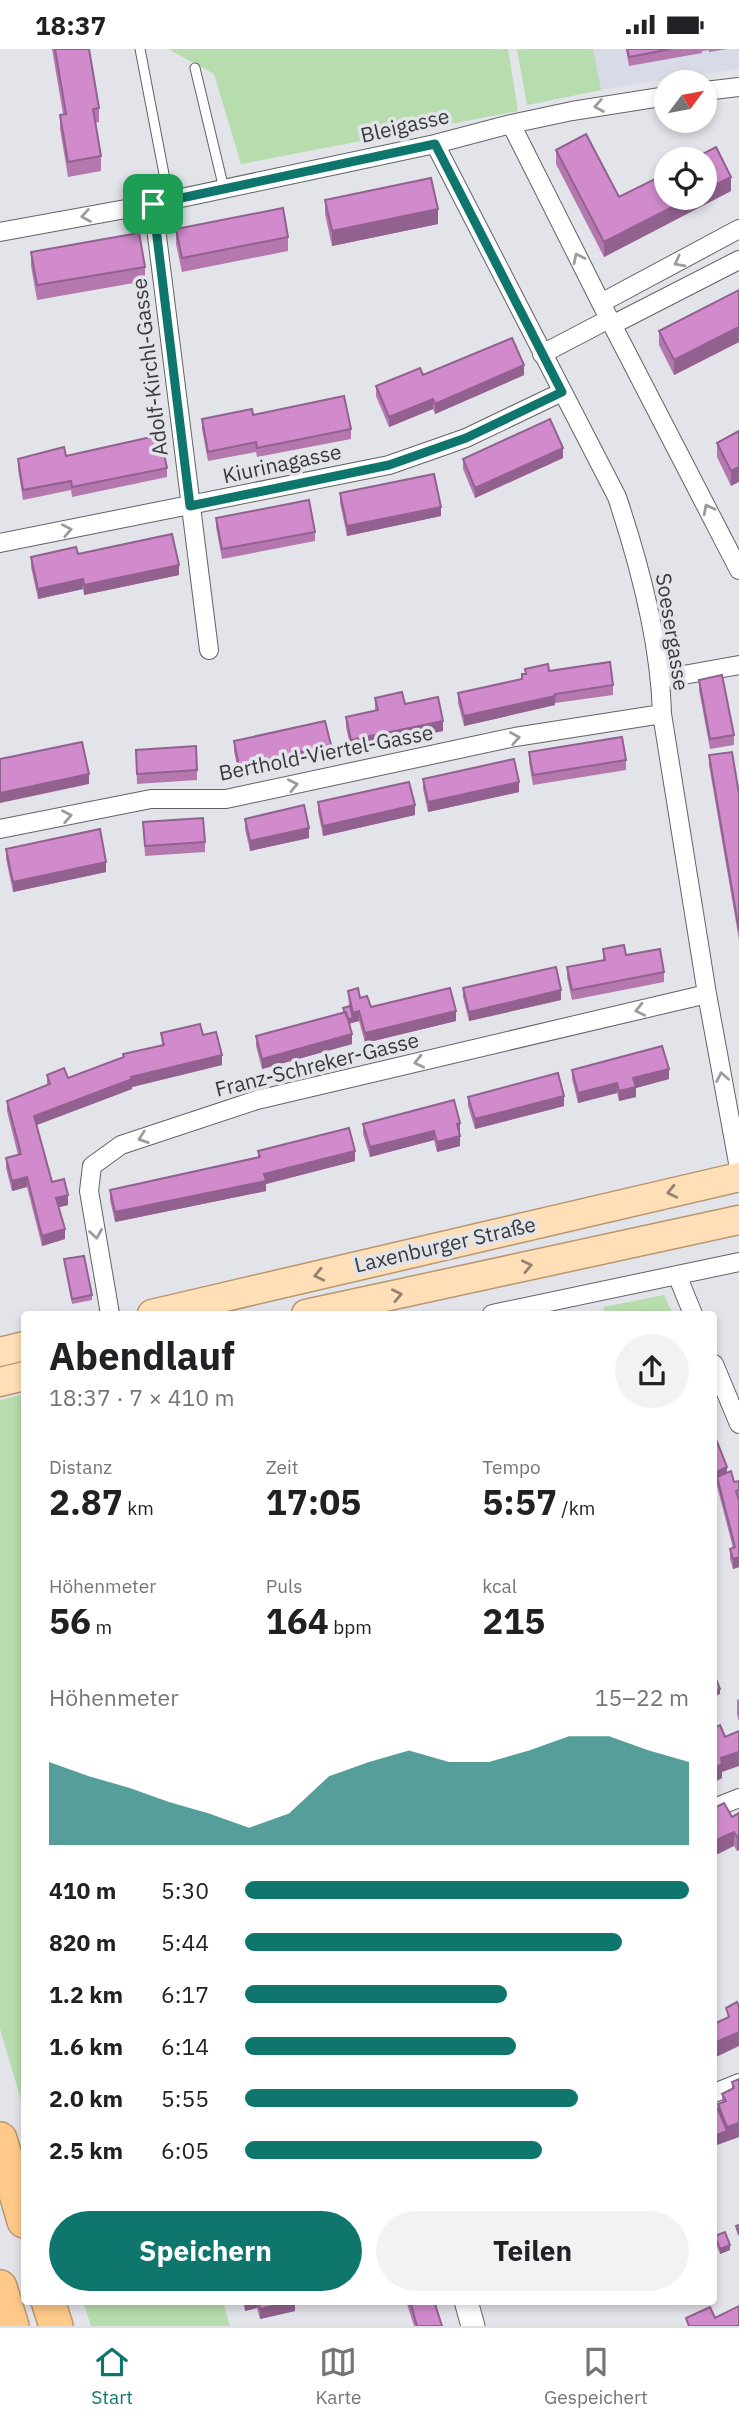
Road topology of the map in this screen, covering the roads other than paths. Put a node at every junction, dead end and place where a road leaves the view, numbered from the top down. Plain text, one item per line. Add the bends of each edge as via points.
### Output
1 (140, 49) edge
2 (195, 68) dead end
3 (739, 87) edge
4 (718, 89) edge
5 (654, 98) edge
6 (511, 124) junction
7 (435, 144) junction
8 (224, 188) junction
9 (161, 202) junction
10 (739, 229) edge
11 (0, 232) edge
12 (739, 260) edge
13 (607, 316) junction
14 (542, 354) junction
15 (562, 392) junction
16 (190, 506) junction
17 (0, 543) edge
18 (739, 570) edge
19 (209, 650) dead end
20 (739, 665) edge
21 (661, 679) junction
22 (662, 714) junction
23 (0, 829) edge
24 (707, 994) junction
25 (739, 1168) edge
26 (739, 1177) edge
27 (739, 1220) edge
28 (739, 1262) edge
29 (677, 1275) junction
30 (109, 1311) edge
31 (165, 1311) edge
32 (320, 1311) edge
33 (506, 1311) edge
34 (692, 1311) edge
35 (21, 1347) edge
36 (0, 1352) edge
37 (717, 1371) edge
38 (21, 1377) edge
39 (0, 1382) edge
40 (739, 1424) edge
41 (739, 1798) edge
42 (717, 1807) edge
43 (739, 2083) edge
44 (717, 2092) edge
45 (0, 2139) edge
46 (21, 2211) edge
47 (0, 2287) edge
48 (49, 2305) edge
49 (468, 2305) edge
50 (12, 2326) edge
51 (56, 2326) edge
52 (473, 2326) edge

1 - 9 lane
2 - 8 lane
3 - 4 street
5 -> 6 street, Bleigasse
6 - 7 street, Bleigasse
13 -> 6 street
7 - 8 street, Bleigasse
7 - 14 street, Soesergasse
8 - 9 street, Bleigasse
9 -> 11 street, Bleigasse
9 - 16 street, Adolf-Kirchl-Gasse
10 -> 13 street
12 - 13 street
13 - 14 street
18 -> 13 street
14 - 15 street, Soesergasse
15 - 16 street, Kiurinagasse via 466,438 389,465
15 - 21 street, Soesergasse via 617,497 637,556
17 -> 16 street, Kiurinagasse
16 - 19 street, Adolf-Kirchl-Gasse
20 - 21 street
21 - 22 street, Soesergasse
23 -> 22 street, Berthold-Viertel-Gasse via 151,799 226,799 515,737
22 - 24 street, Soesergasse
25 -> 24 street, Soesergasse
24 -> 30 street, Franz-Schreker-Gasse via 257,1100 121,1145 92,1166 89,1191
26 -> 31 main road, Laxenburger Straße
32 -> 27 main road, Laxenburger Straße
28 - 29 street
29 - 33 street
29 - 34 street
35 - 36 main road
37 - 40 street
38 - 39 main road
41 - 42 street
43 - 44 street
45 - 46 highway
47 - 50 highway
48 - 51 highway
49 - 52 street

